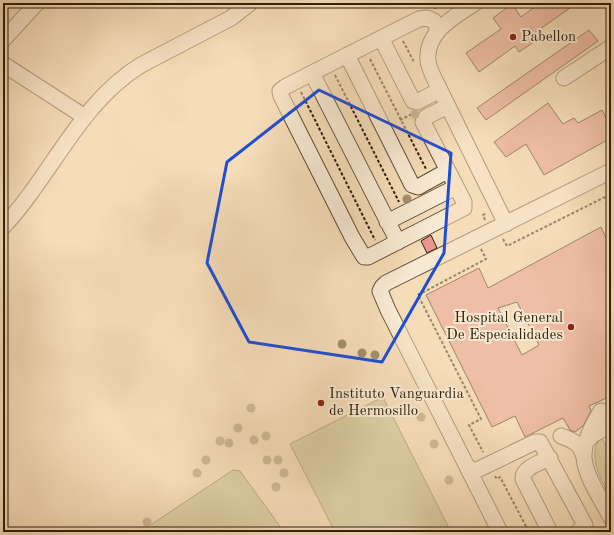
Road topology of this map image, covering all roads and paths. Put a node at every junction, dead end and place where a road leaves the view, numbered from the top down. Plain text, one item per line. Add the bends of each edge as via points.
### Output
1 (37, 3) edge
2 (250, 3) edge
3 (492, 3) edge
4 (481, 5) edge
5 (438, 30) junction
6 (381, 38) junction
7 (3, 40) edge
8 (611, 47) edge
9 (368, 54) dead end
10 (347, 55) junction
11 (3, 64) edge
12 (333, 71) dead end
13 (312, 73) junction
14 (564, 78) dead end
15 (440, 90) junction
16 (448, 106) junction
17 (85, 117) junction
18 (400, 120) dead end
19 (447, 171) junction
20 (611, 171) edge
21 (456, 187) junction
22 (611, 194) edge
23 (497, 207) junction
24 (392, 220) junction
25 (506, 224) junction
26 (3, 227) edge
27 (491, 231) junction
28 (398, 242) junction
29 (486, 246) dead end
30 (602, 411) dead end
31 (610, 433) edge
32 (561, 436) dead end
33 (588, 440) junction
34 (584, 457) junction
35 (550, 458) junction
36 (477, 470) junction
37 (611, 518) edge
38 (500, 532) edge
39 (529, 532) edge
40 (550, 532) edge
41 (578, 532) edge

1 - 7 street
2 - 17 street via 231,18 127,74 112,86
3 - 4 path
4 - 5 street via 450,19
5 - 6 street via 434,21 423,18
5 - 15 street via 428,60
6 - 10 street
6 - 15 street via 413,101 417,102
8 - 14 street
9 - 18 path
10 - 13 street
10 - 19 street via 412,185 418,187
11 - 17 street
12 - 24 path via 401,205 392,209
13 - 24 street
13 - 28 street via 285,87 280,93 315,163 364,257
15 - 16 street
16 - 19 street via 426,117 423,122
16 - 23 street
17 - 26 street via 34,190
19 - 21 street
20 - 25 street
21 - 24 street
21 - 28 street via 465,205 462,210
22 - 27 path via 507,246 501,237 496,240
23 - 25 street
23 - 27 path via 483,215
24 - 28 street
25 - 27 street
27 - 36 street via 386,283 380,291 388,310
29 - 36 path via 481,248 486,259 418,295 481,419 469,425
30 - 33 street
31 - 33 street via 594,434
32 - 34 street via 579,445
33 - 34 street
34 - 37 street via 590,478
35 - 36 street via 538,441
35 - 40 street via 525,471 523,479
35 - 41 street via 585,525
36 - 38 street
36 - 39 path via 500,478

